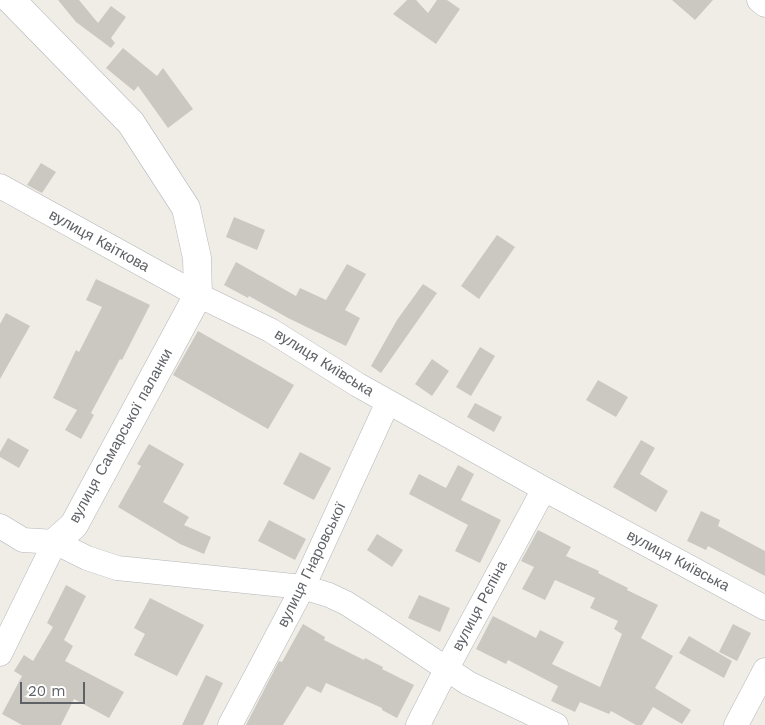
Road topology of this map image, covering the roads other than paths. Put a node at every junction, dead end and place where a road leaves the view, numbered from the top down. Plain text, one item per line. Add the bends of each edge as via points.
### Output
1 (12, 0) edge
2 (759, 0) edge
3 (765, 5) edge
4 (0, 186) edge
5 (198, 295) junction
6 (388, 402) junction
7 (544, 489) junction
8 (0, 526) edge
9 (56, 542) junction
10 (303, 587) junction
11 (765, 608) edge
12 (0, 654) edge
13 (446, 668) junction
14 (765, 670) edge
15 (230, 725) edge
16 (418, 725) edge
17 (556, 725) edge
18 (736, 725) edge

1 - 5 street via 130,123 186,208 197,258
2 - 3 street
4 - 5 street, вулиця Квіткова
5 - 6 street, вулиця Київська via 270,330
5 - 9 street, вулиця Самарської паланки via 74,525
6 - 7 street, вулиця Київська
6 - 10 street, вулиця Гнаровської
7 - 11 street, вулиця Київська
7 - 13 street, вулиця Рєпіна
8 - 9 street via 23,540
9 - 10 street via 87,558 117,568
9 - 12 street, вулиця Самарської паланки
10 - 13 street via 346,603
10 - 15 street, вулиця Гнаровської
13 - 16 street, вулиця Рєпіна
13 - 17 street via 468,683
14 - 18 street

